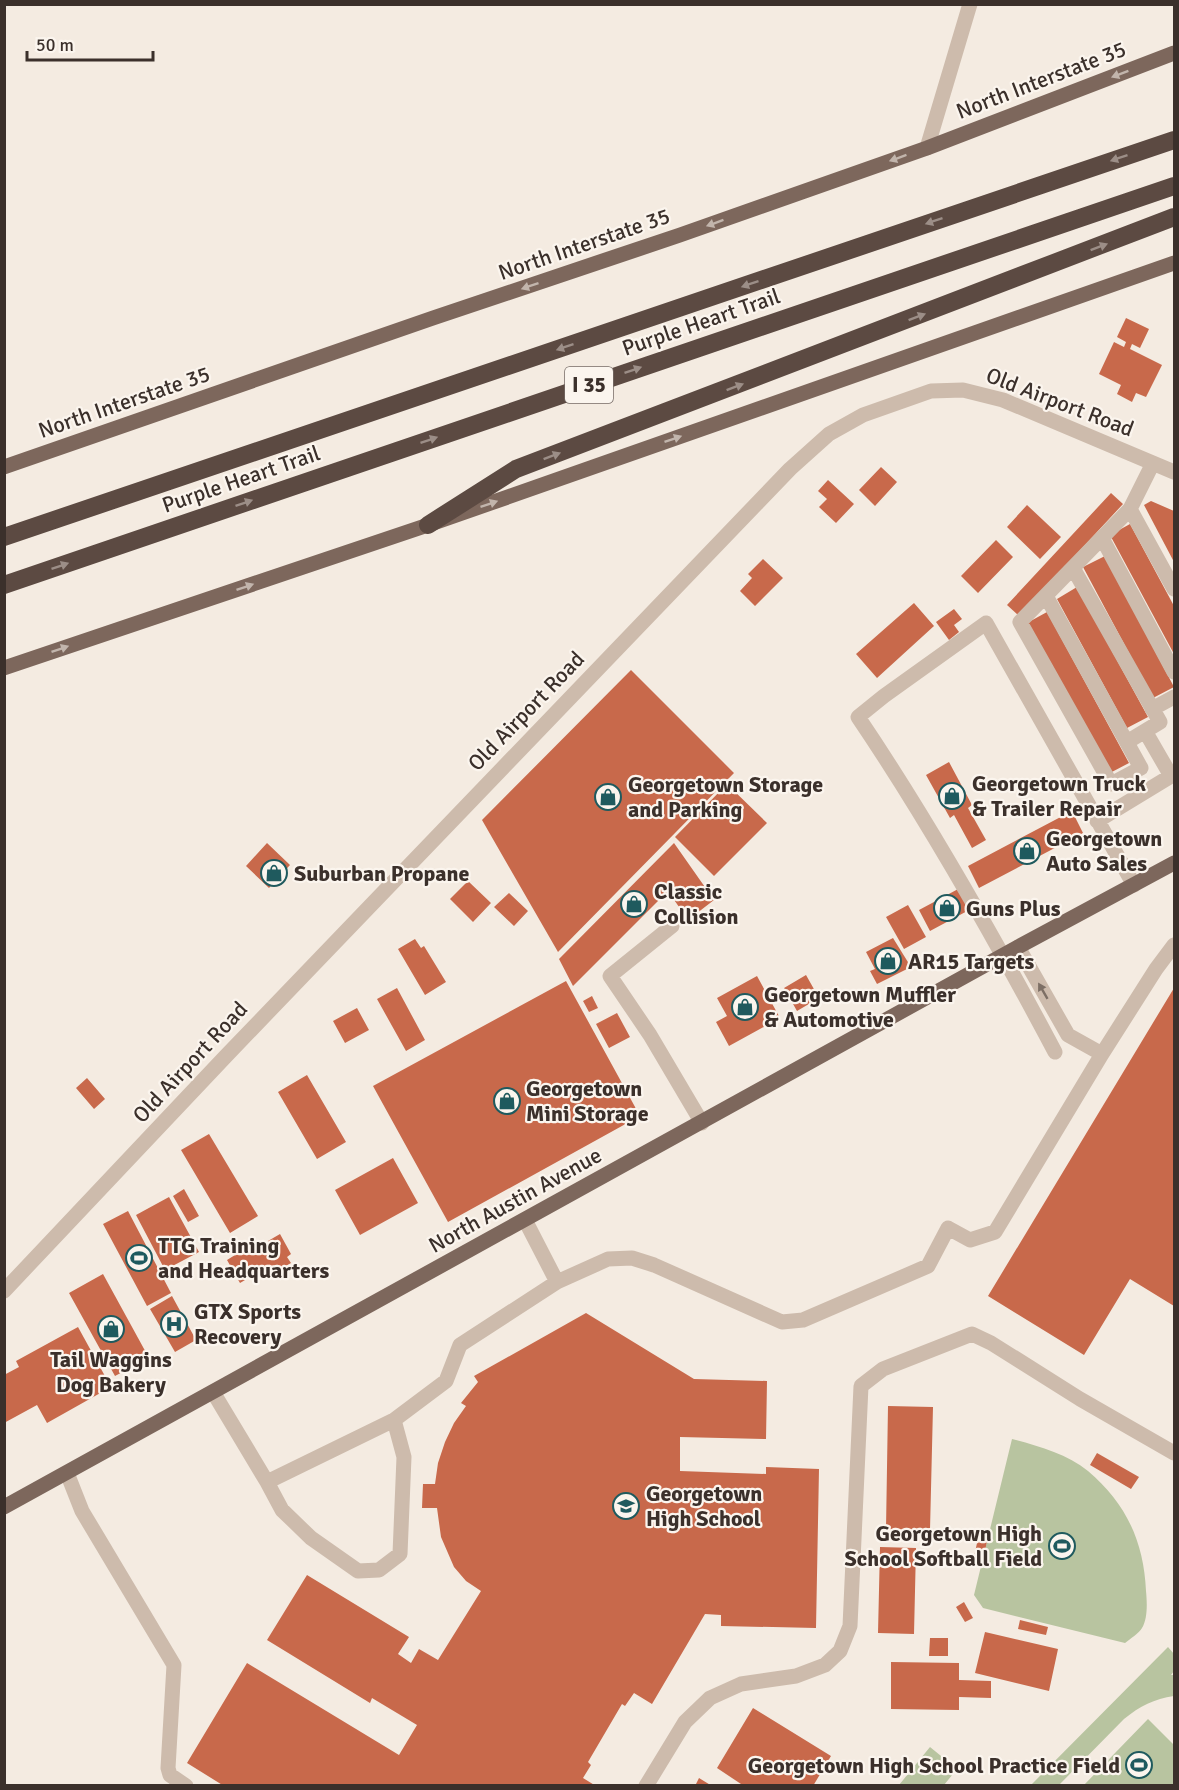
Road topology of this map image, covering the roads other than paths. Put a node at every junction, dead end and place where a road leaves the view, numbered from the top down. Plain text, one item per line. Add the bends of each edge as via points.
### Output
1 (970, 4) edge
2 (1174, 52) edge
3 (1174, 140) edge
4 (927, 148) junction
5 (1174, 186) edge
6 (1174, 218) edge
7 (1174, 263) edge
8 (1153, 463) junction
9 (4, 467) edge
10 (1174, 472) edge
11 (1130, 509) junction
12 (429, 525) junction
13 (4, 537) edge
14 (1102, 538) junction
15 (1073, 568) junction
16 (4, 585) edge
17 (1174, 589) edge
18 (1046, 596) junction
19 (4, 668) edge
20 (1174, 672) edge
21 (1174, 697) edge
22 (1152, 709) junction
23 (1145, 731) junction
24 (1127, 742) junction
25 (1097, 821) junction
26 (1174, 863) edge
27 (1134, 885) junction
28 (672, 926) dead end
29 (1174, 945) edge
30 (1018, 947) junction
31 (1003, 957) junction
32 (1055, 1052) dead end
33 (1102, 1054) junction
34 (702, 1123) junction
35 (525, 1221) junction
36 (557, 1282) junction
37 (4, 1291) edge
38 (213, 1392) junction
39 (394, 1420) junction
40 (1174, 1453) edge
41 (67, 1473) junction
42 (267, 1482) junction
43 (4, 1508) edge
44 (186, 1785) edge
45 (646, 1785) edge

1 - 4 street
2 -> 4 main road, North Interstate 35
3 -> 13 highway, Purple Heart Trail / I 35
4 -> 9 main road, North Interstate 35
16 -> 5 highway, Purple Heart Trail / I 35
12 -> 6 highway via 516,469
12 -> 7 main road
8 - 10 street, Old Airport Road
8 - 11 street
8 - 37 street, Old Airport Road via 1003,400 963,390 931,391 863,415 829,434 790,469 388,886
11 - 14 street
11 - 17 street
19 -> 12 main road
14 - 15 street
14 - 20 street
15 - 18 street
15 - 22 street
18 - 24 street
18 - 24 street via 1020,622 1111,784 1141,768
21 - 22 street
22 - 23 street via 1160,722
23 - 24 street
23 - 25 street via 1171,776
25 - 27 street
25 - 31 street via 986,623 858,717 957,872
26 - 27 main road, North Austin Avenue
27 - 30 main road, North Austin Avenue
28 - 34 street via 610,976
29 - 33 street
30 - 31 main road, North Austin Avenue
33 -> 30 street via 1068,1035
31 - 32 street
31 - 34 main road, North Austin Avenue
33 - 36 street via 995,1232 970,1240 948,1228 928,1266 803,1320 782,1322 632,1257 608,1259
34 - 35 main road, North Austin Avenue
35 - 36 street
35 - 38 main road, North Austin Avenue
36 - 39 street via 460,1345 446,1381
38 - 41 main road, North Austin Avenue
38 - 42 street
39 - 42 street
39 - 42 street via 404,1457 400,1554 379,1570 358,1571 311,1538 282,1510
40 - 45 street via 972,1334 883,1369 861,1386 850,1626 840,1651 825,1665 796,1676 741,1684 710,1698 685,1722
41 - 43 main road, North Austin Avenue
41 - 44 street via 82,1511 174,1665 168,1768 170,1775

